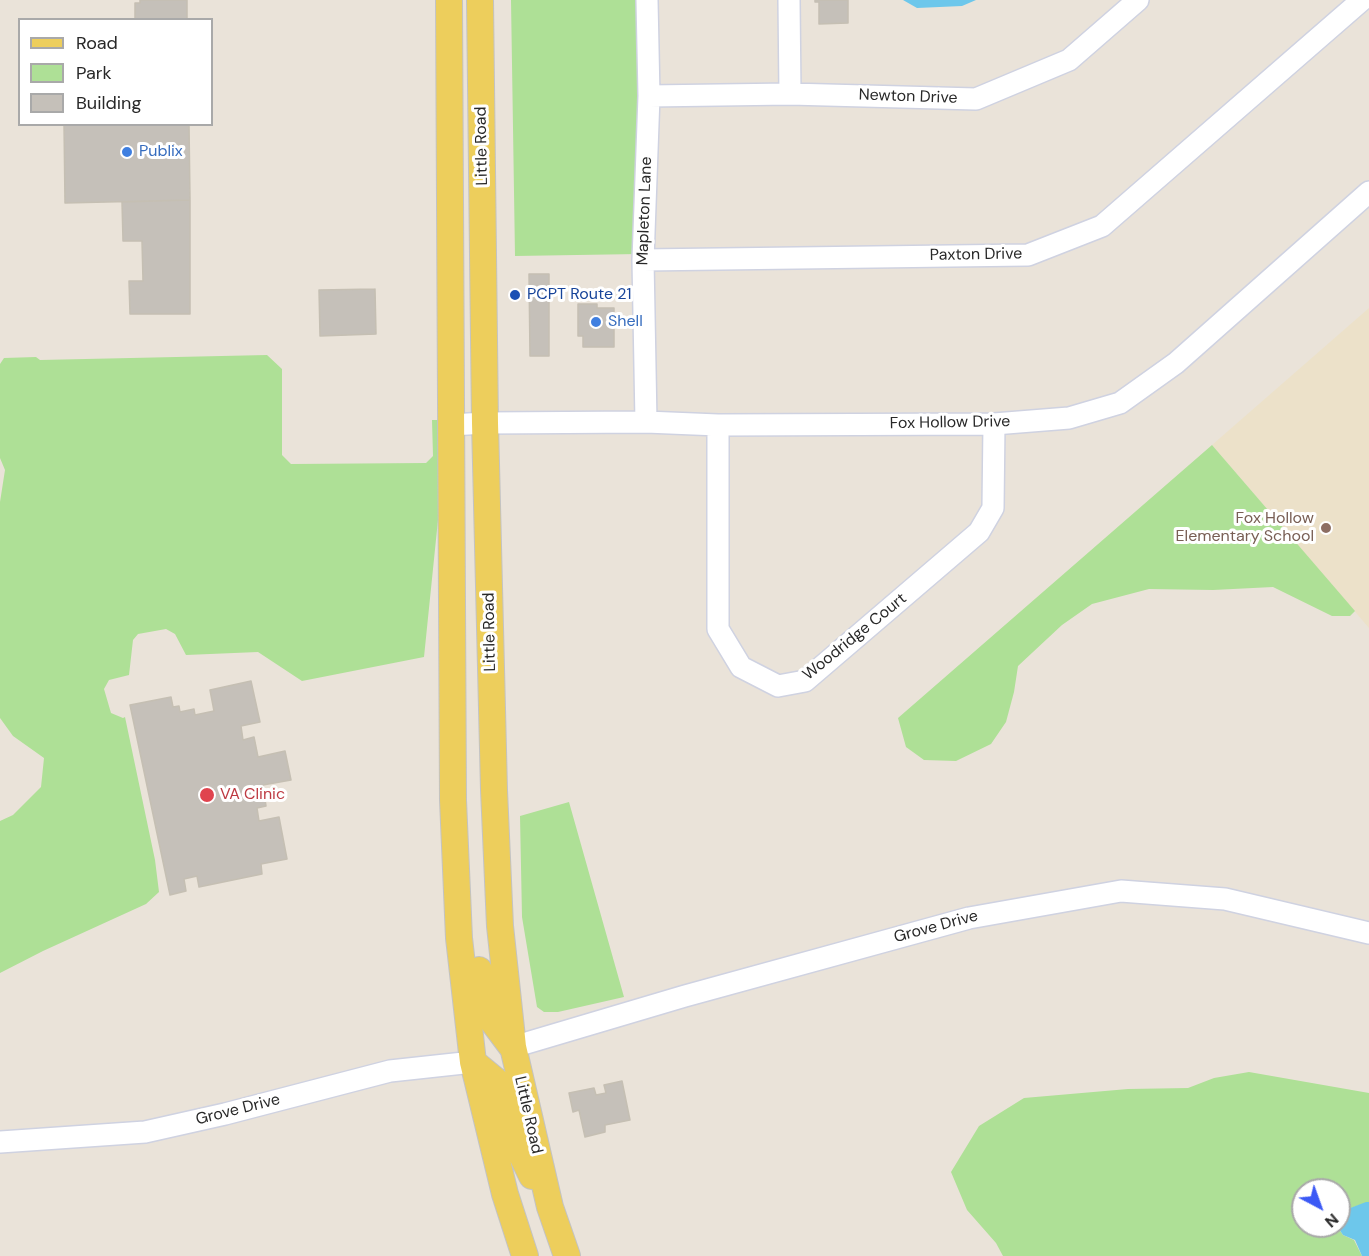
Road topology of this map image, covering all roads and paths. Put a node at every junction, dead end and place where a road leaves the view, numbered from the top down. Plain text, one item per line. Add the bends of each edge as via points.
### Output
1 (448, 0) edge
2 (480, 0) edge
3 (647, 0) edge
4 (789, 0) edge
5 (1138, 0) edge
6 (1362, 0) edge
7 (790, 94) junction
8 (649, 96) junction
9 (1369, 192) edge
10 (643, 260) junction
11 (646, 422) junction
12 (485, 423) junction
13 (994, 424) junction
14 (451, 425) junction
15 (718, 425) junction
16 (456, 869) junction
17 (1369, 933) edge
18 (513, 1047) junction
19 (472, 1062) junction
20 (0, 1142) edge
21 (550, 1207) junction
22 (525, 1256) edge
23 (567, 1256) edge

1 - 14 main road, Little Road
2 - 12 main road, Little Road
3 - 8 street, Mapleton Lane
4 - 7 street
5 - 7 street, Newton Drive via 1069,60 976,99
6 - 10 street, Paxton Drive via 1101,226 1028,255
7 - 8 street, Newton Drive
8 - 10 street, Mapleton Lane
9 - 13 street, Fox Hollow Drive via 1176,363 1120,403 1069,418
10 - 11 street, Mapleton Lane
11 - 12 street, Fox Hollow Drive
11 - 15 street, Fox Hollow Drive
12 - 14 street, Fox Hollow Drive
12 - 18 main road, Little Road via 500,927
13 - 15 street, Fox Hollow Drive
13 - 15 street, Woodridge Court via 993,508 980,532 805,681 778,686 741,667 718,629
14 - 16 main road, Little Road
16 - 18 main road via 468,898 484,1001 491,1019
16 - 19 main road, Little Road
17 - 18 street, Grove Drive via 1225,899 1121,891 969,918
18 - 21 main road, Little Road
19 - 20 street, Grove Drive via 390,1071 145,1132
19 - 21 main road via 496,1081 523,1160
19 - 22 main road, Little Road
21 - 23 main road, Little Road

